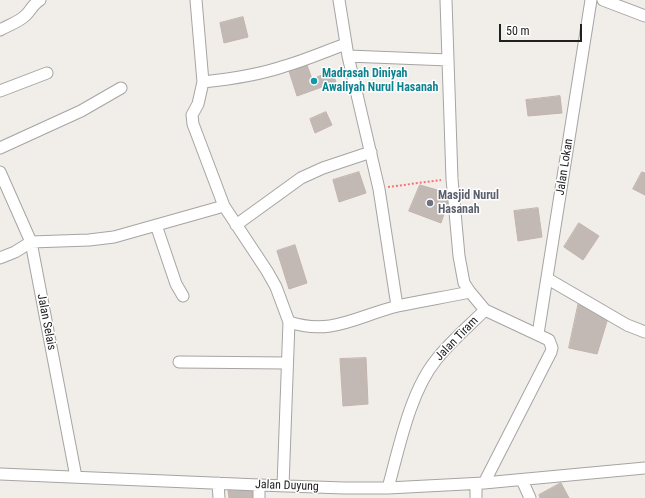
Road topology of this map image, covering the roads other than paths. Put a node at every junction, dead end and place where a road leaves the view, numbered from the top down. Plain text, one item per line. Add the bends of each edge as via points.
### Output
1 (40, 0) edge
2 (196, 0) edge
3 (339, 0) edge
4 (446, 0) edge
5 (591, 0) edge
6 (603, 0) edge
7 (645, 16) edge
8 (0, 30) edge
9 (346, 44) junction
10 (348, 56) junction
11 (448, 60) junction
12 (47, 73) dead end
13 (203, 82) junction
14 (121, 88) dead end
15 (0, 90) edge
16 (0, 148) edge
17 (371, 152) junction
18 (0, 172) edge
19 (224, 206) junction
20 (156, 225) junction
21 (236, 225) junction
22 (30, 242) junction
23 (0, 258) edge
24 (548, 279) junction
25 (470, 292) junction
26 (183, 296) dead end
27 (397, 306) junction
28 (485, 310) junction
29 (289, 322) junction
30 (645, 332) edge
31 (538, 334) junction
32 (179, 362) dead end
33 (287, 364) junction
34 (645, 468) edge
35 (0, 474) edge
36 (76, 478) junction
37 (522, 480) junction
38 (218, 483) junction
39 (480, 484) junction
40 (259, 486) junction
41 (283, 486) junction
42 (388, 488) junction
43 (344, 493) edge
44 (219, 498) edge
45 (259, 498) edge
46 (476, 498) edge
47 (530, 498) edge

1 - 8 street via 21,19
2 - 13 street
3 - 9 street
4 - 11 street, Jalan Tiram
5 - 24 street, Jalan Lokan
6 - 7 street
9 - 10 street
9 - 13 street via 266,72
10 - 11 street
10 - 17 street
11 - 25 street, Jalan Tiram via 452,179 459,256 464,283
12 - 15 street
13 - 19 street via 192,120
14 - 16 street via 81,111
17 - 21 street via 301,178
17 - 27 street
18 - 22 street, Jalan Selais
19 - 20 street
19 - 21 street
20 - 22 street via 114,237
20 - 26 street via 176,284
21 - 29 street via 276,287
22 - 23 street
22 - 36 street, Jalan Selais
24 - 30 street via 627,325
24 - 31 street, Jalan Lokan
25 - 27 street
25 - 28 street, Jalan Tiram
27 - 29 street via 339,325 320,328
28 - 31 street
28 - 42 street, Jalan Tiram via 436,360 420,384
29 - 33 street
31 - 39 street via 549,340 551,352
32 - 33 street
33 - 41 street
34 - 37 street, Jalan Duyung
35 - 36 street, Jalan Duyung
36 - 38 street, Jalan Duyung
37 - 39 street, Jalan Duyung
37 - 47 street
38 - 40 street, Jalan Duyung
38 - 44 street
39 - 42 street, Jalan Duyung
39 - 46 street
40 - 41 street, Jalan Duyung
40 - 45 street
41 - 43 street, Jalan Duyung
42 - 43 street, Jalan Duyung

